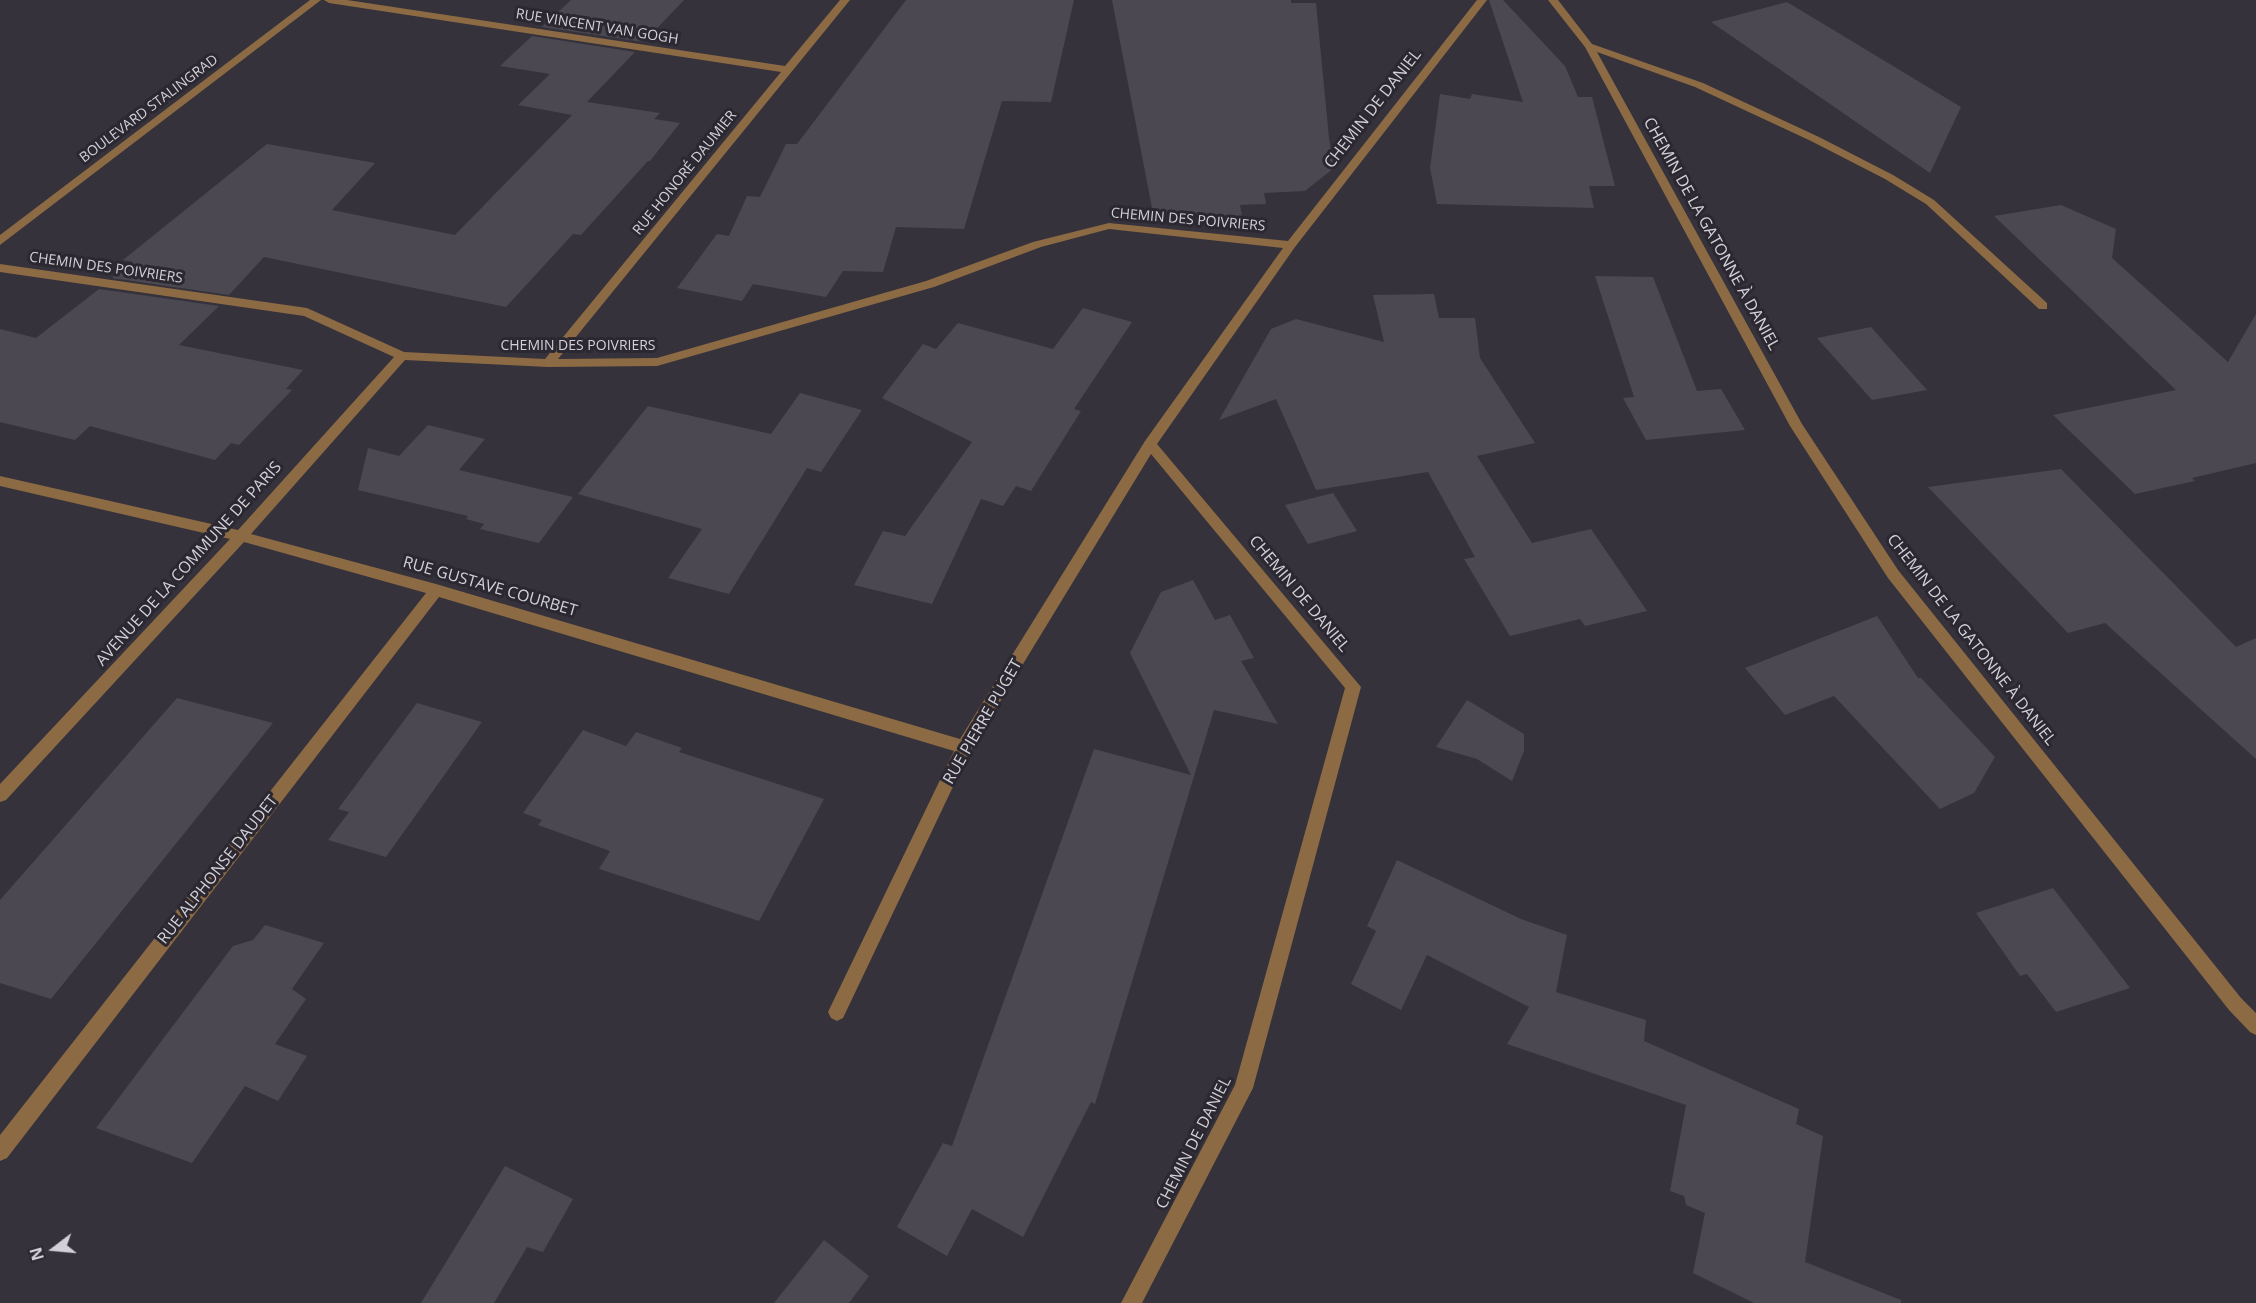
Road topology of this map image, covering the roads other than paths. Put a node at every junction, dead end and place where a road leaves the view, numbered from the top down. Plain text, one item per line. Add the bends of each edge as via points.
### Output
1 (316, 0) edge
2 (330, 0) edge
3 (845, 0) edge
4 (1482, 0) edge
5 (1553, 0) edge
6 (1589, 46) junction
7 (789, 70) junction
8 (0, 241) edge
9 (1291, 245) junction
10 (0, 268) edge
11 (2043, 306) dead end
12 (402, 356) junction
13 (548, 363) junction
14 (1150, 444) junction
15 (0, 481) edge
16 (241, 536) junction
17 (436, 590) junction
18 (964, 747) junction
19 (0, 795) edge
20 (837, 1012) dead end
21 (2256, 1026) edge
22 (0, 1151) edge
23 (1131, 1303) edge

1 - 8 street, BOULEVARD STALINGRAD
2 - 7 street, RUE VINCENT VAN GOGH
3 - 7 street, RUE HONORÉ DAUMIER
4 - 9 street, CHEMIN DE DANIEL
5 - 6 street, CHEMIN DE LA GATONNE À DANIEL
6 - 11 street via 1700,85 1889,177 1930,202
6 - 21 street, CHEMIN DE LA GATONNE À DANIEL via 1797,426 1893,574 2227,995
7 - 13 street, RUE HONORÉ DAUMIER
9 - 13 street, CHEMIN DES POIVRIERS via 1108,226 1037,244 930,284 657,362
9 - 14 street, CHEMIN DE DANIEL
10 - 12 street, CHEMIN DES POIVRIERS via 308,312
12 - 13 street, CHEMIN DES POIVRIERS
12 - 16 street, AVENUE DE LA COMMUNE DE PARIS
14 - 18 street, RUE PIERRE PUGET
14 - 23 street, CHEMIN DE DANIEL via 1353,687 1244,1088
15 - 16 street, RUE GUSTAVE COURBET
16 - 17 street, RUE GUSTAVE COURBET
16 - 19 street, AVENUE DE LA COMMUNE DE PARIS
17 - 18 street, RUE GUSTAVE COURBET
17 - 22 street, RUE ALPHONSE DAUDET
18 - 20 street, RUE PIERRE PUGET

